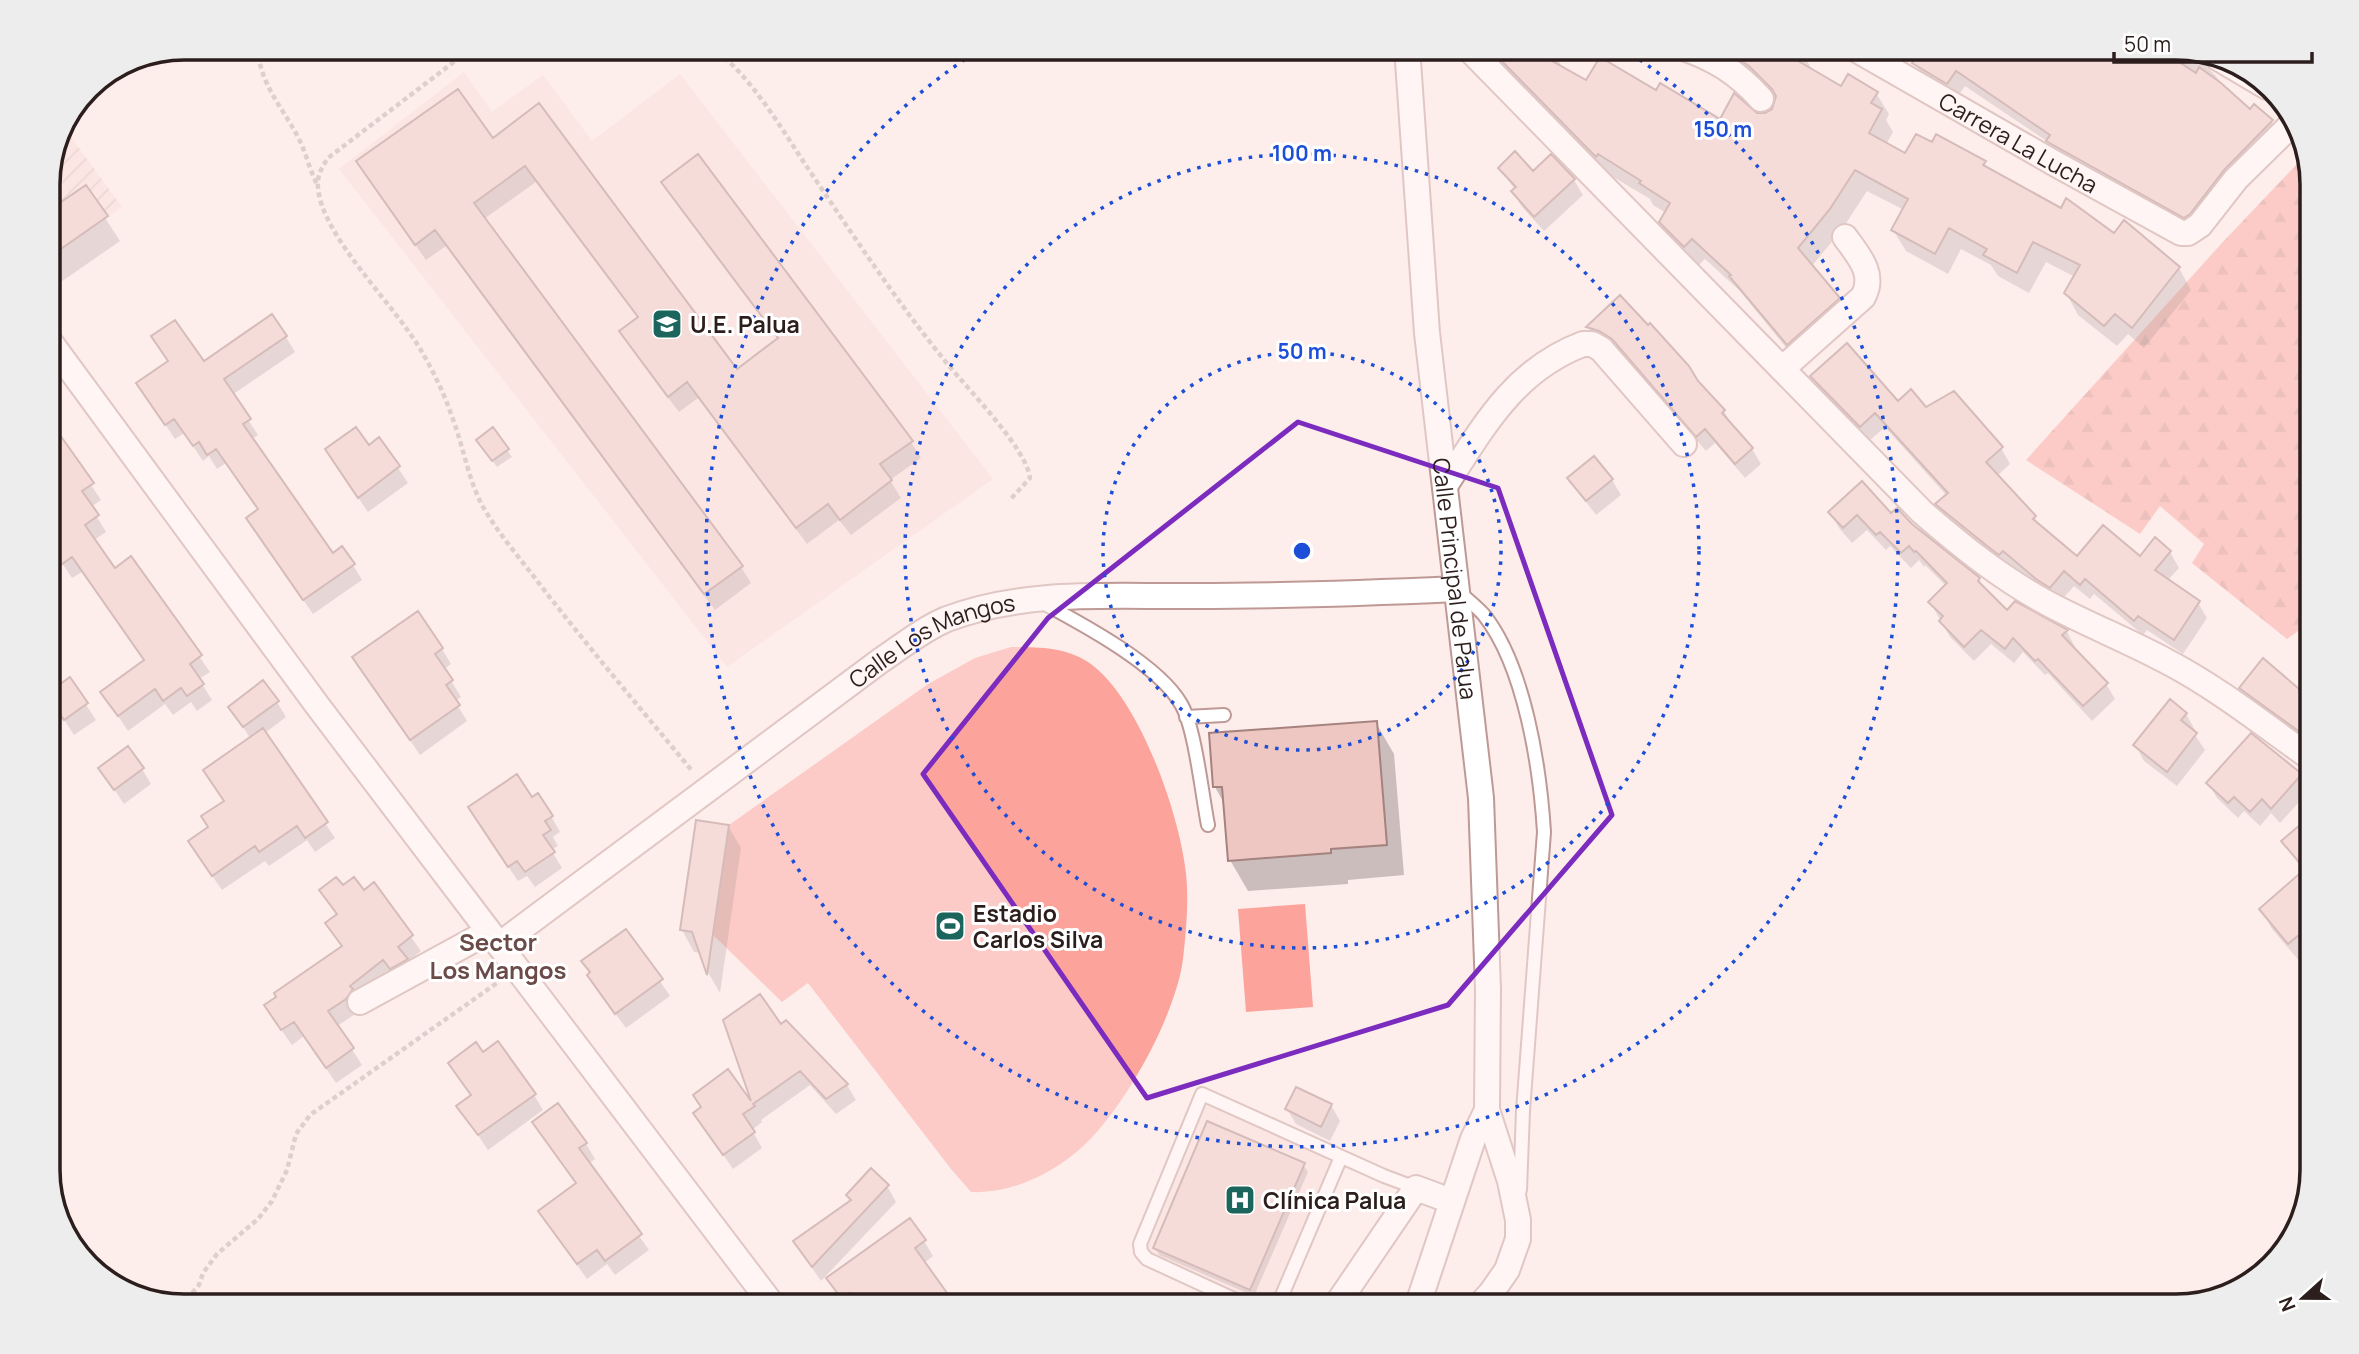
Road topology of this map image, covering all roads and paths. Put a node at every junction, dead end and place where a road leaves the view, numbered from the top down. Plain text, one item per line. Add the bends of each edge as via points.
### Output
1 (258, 60) edge
2 (456, 60) edge
3 (725, 60) edge
4 (1408, 60) edge
5 (1480, 60) edge
6 (1715, 60) edge
7 (1875, 60) edge
8 (1761, 99) dead end
9 (2287, 129) edge
10 (317, 185) junction
11 (1845, 237) dead end
12 (60, 356) edge
13 (1782, 369) junction
14 (1684, 444) dead end
15 (1445, 486) junction
16 (1009, 501) dead end
17 (1456, 589) junction
18 (1036, 599) junction
19 (1224, 715) dead end
20 (1186, 717) junction
21 (2300, 750) edge
22 (708, 789) junction
23 (1208, 825) dead end
24 (494, 939) junction
25 (517, 970) junction
26 (360, 1002) dead end
27 (1487, 1110) junction
28 (1341, 1157) junction
29 (1416, 1188) junction
30 (1451, 1201) junction
31 (1518, 1239) junction
32 (191, 1294) edge
33 (764, 1294) edge
34 (1223, 1294) edge
35 (1283, 1294) edge
36 (1344, 1294) edge
37 (1421, 1294) edge
38 (1491, 1294) edge

1 - 10 path via 267,89 299,139
2 - 10 path via 328,158
3 - 16 path via 769,112 923,334 1028,468 1030,478
4 - 15 street, Calle Principal de Palua via 1427,333
5 - 13 street
6 - 8 street via 1742,78
7 - 9 street, Carrera La Lucha via 2181,233 2200,225 2236,179
10 - 22 path via 328,221 346,250 405,324 422,353 451,414 473,485 493,523
11 - 13 street via 1864,263 1868,288
12 - 24 street
13 - 21 street via 1922,512 1973,556 2045,602 2166,660
14 - 15 street via 1601,349 1583,344 1533,371 1512,391 1486,420
15 - 17 street, Calle Principal de Palua
17 - 18 street, Calle Los Mangos
17 - 27 street, Calle Principal de Palua via 1481,798
17 - 31 lane via 1484,615 1509,661 1520,691 1542,799 1544,832
18 - 20 lane via 1132,657 1170,688
18 - 22 street, Calle Los Mangos via 974,611 923,632
19 - 20 lane
20 - 23 lane
22 - 24 street, Calle Los Mangos
24 - 25 street
24 - 26 street, Calle Los Mangos
25 - 32 path via 310,1115 296,1134 287,1170 272,1201 218,1254
25 - 33 street
27 - 30 street, Calle Principal de Palua
27 - 31 street, Calle Principal de Palua via 1510,1181
28 - 29 lane
28 - 34 lane via 1206,1094 1199,1096 1140,1244 1147,1259
28 - 35 lane
29 - 30 street
29 - 36 street
30 - 37 street, Calle Principal de Palua
31 - 38 street, Calle Principal de Palua via 1507,1270

